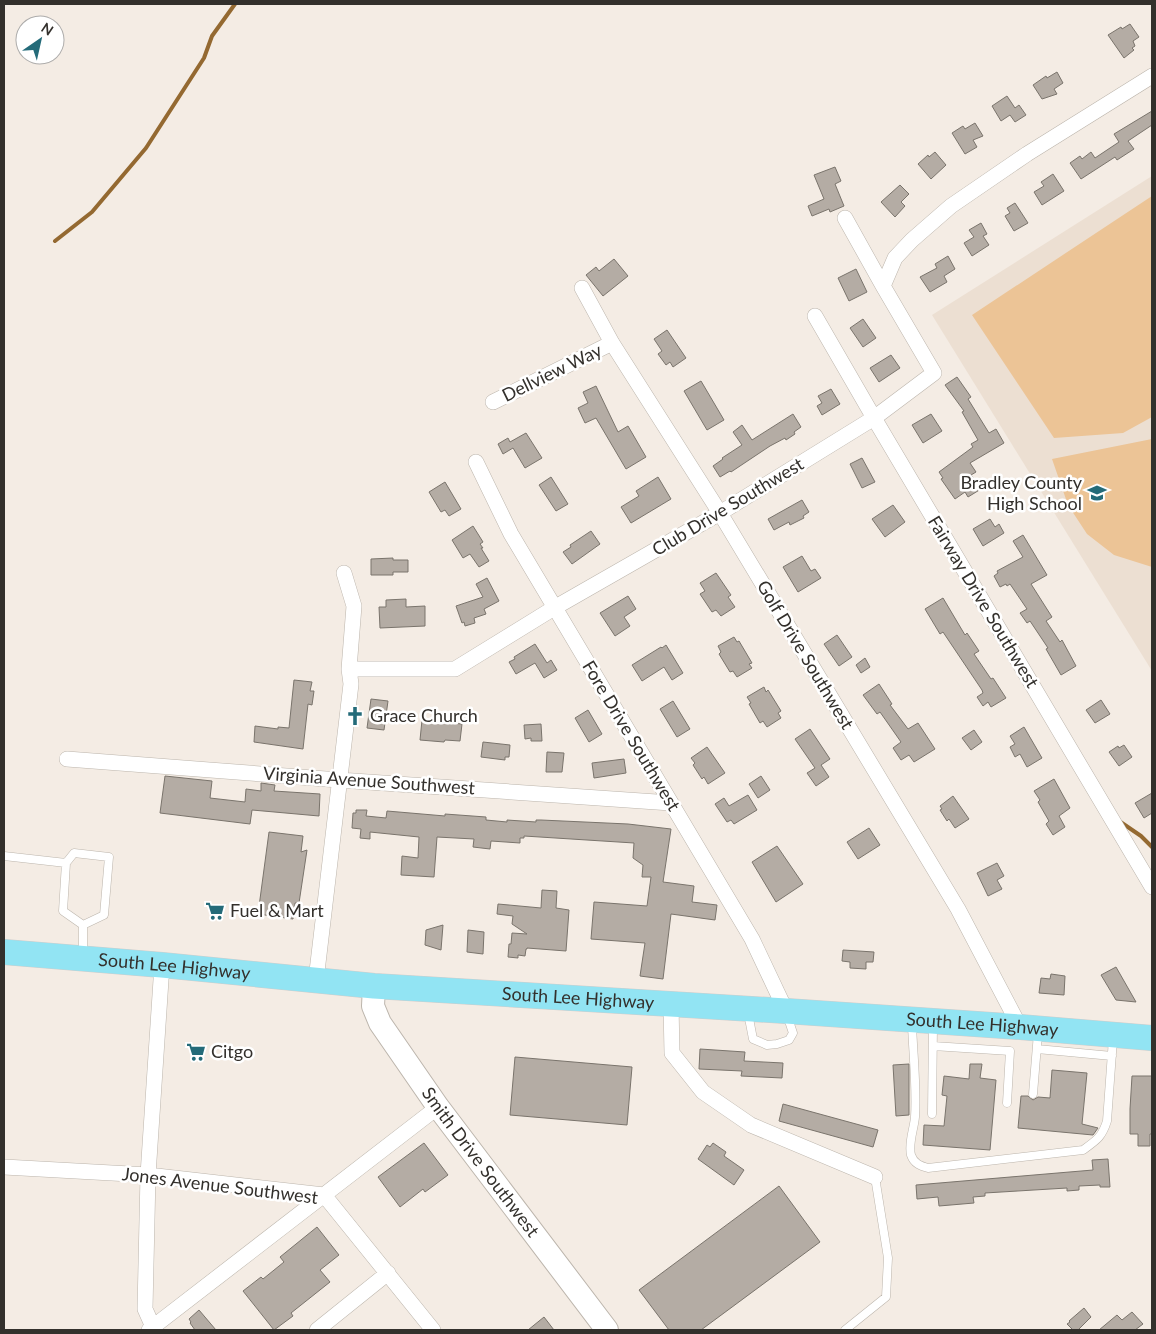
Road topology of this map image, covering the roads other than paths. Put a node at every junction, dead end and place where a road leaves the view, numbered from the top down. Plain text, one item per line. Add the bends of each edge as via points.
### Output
1 (1152, 76) edge
2 (845, 218) dead end
3 (883, 286) junction
4 (582, 288) dead end
5 (815, 316) dead end
6 (612, 343) junction
7 (493, 402) dead end
8 (874, 418) junction
9 (476, 462) dead end
10 (720, 513) junction
11 (344, 574) dead end
12 (554, 608) junction
13 (349, 669) junction
14 (68, 759) dead end
15 (339, 780) junction
16 (671, 803) junction
17 (4, 856) edge
18 (66, 862) junction
19 (1152, 887) edge
20 (83, 925) junction
21 (4, 952) edge
22 (83, 959) junction
23 (162, 965) junction
24 (316, 980) junction
25 (374, 986) junction
26 (671, 1005) junction
27 (748, 1009) junction
28 (786, 1011) junction
29 (922, 1020) junction
30 (1020, 1037) junction
31 (1152, 1038) edge
32 (932, 1046) junction
33 (1113, 1046) junction
34 (1034, 1094) dead end
35 (1007, 1103) dead end
36 (438, 1107) junction
37 (932, 1114) dead end
38 (4, 1168) edge
39 (148, 1175) junction
40 (875, 1176) joint
41 (324, 1195) junction
42 (388, 1273) junction
43 (151, 1329) edge
44 (317, 1330) edge
45 (434, 1330) edge
46 (607, 1330) edge
47 (845, 1330) edge

1 - 3 street via 951,206 895,258
2 - 3 street, Club Drive Southwest
3 - 8 street, Club Drive Southwest via 934,373
4 - 6 street, Golf Drive Southwest
5 - 8 street, Fairway Drive Southwest
6 - 7 street, Dellview Way
6 - 10 street, Golf Drive Southwest
8 - 10 street, Club Drive Southwest
8 - 19 street, Fairway Drive Southwest
9 - 12 street, Fore Drive Southwest via 511,534
10 - 12 street, Club Drive Southwest
10 - 30 street, Golf Drive Southwest via 958,909
11 - 13 street via 354,606
12 - 13 street, Club Drive Southwest via 455,669
12 - 16 street, Fore Drive Southwest
13 - 15 street
14 - 15 street, Virginia Avenue Southwest
15 - 16 street, Virginia Avenue Southwest
15 - 24 street
16 - 28 street, Fore Drive Southwest via 752,939
17 - 18 lane
18 - 20 lane via 63,911
18 - 20 lane via 74,853 109,857 104,915
20 - 22 lane
21 - 22 main road, South Lee Highway
22 - 23 main road, South Lee Highway
23 - 24 main road, South Lee Highway
23 - 39 street
24 - 25 main road, South Lee Highway
25 - 26 main road, South Lee Highway
25 - 36 street, Smith Drive Southwest via 373,1006 380,1023
26 - 27 main road, South Lee Highway
26 - 40 street via 672,1054 702,1092 751,1126
27 - 28 main road, South Lee Highway
27 - 28 lane via 753,1039 767,1045 789,1040 793,1033
28 - 29 main road, South Lee Highway
29 - 30 main road, South Lee Highway
29 - 32 lane
29 - 33 lane via 911,1146 912,1156 918,1165 928,1168 1083,1150 1103,1133 1107,1120
30 - 32 lane
30 - 33 main road, South Lee Highway
30 - 34 lane
30 - 35 lane
31 - 33 main road, South Lee Highway
32 - 37 lane
36 - 41 street
36 - 46 street, Smith Drive Southwest
38 - 39 street, Jones Avenue Southwest
39 - 41 street, Jones Avenue Southwest
39 - 43 street via 145,1309
40 - 47 lane via 888,1258 886,1297
41 - 42 street, Jones Avenue Southwest
41 - 43 street
42 - 44 street
42 - 45 street, Jones Avenue Southwest

